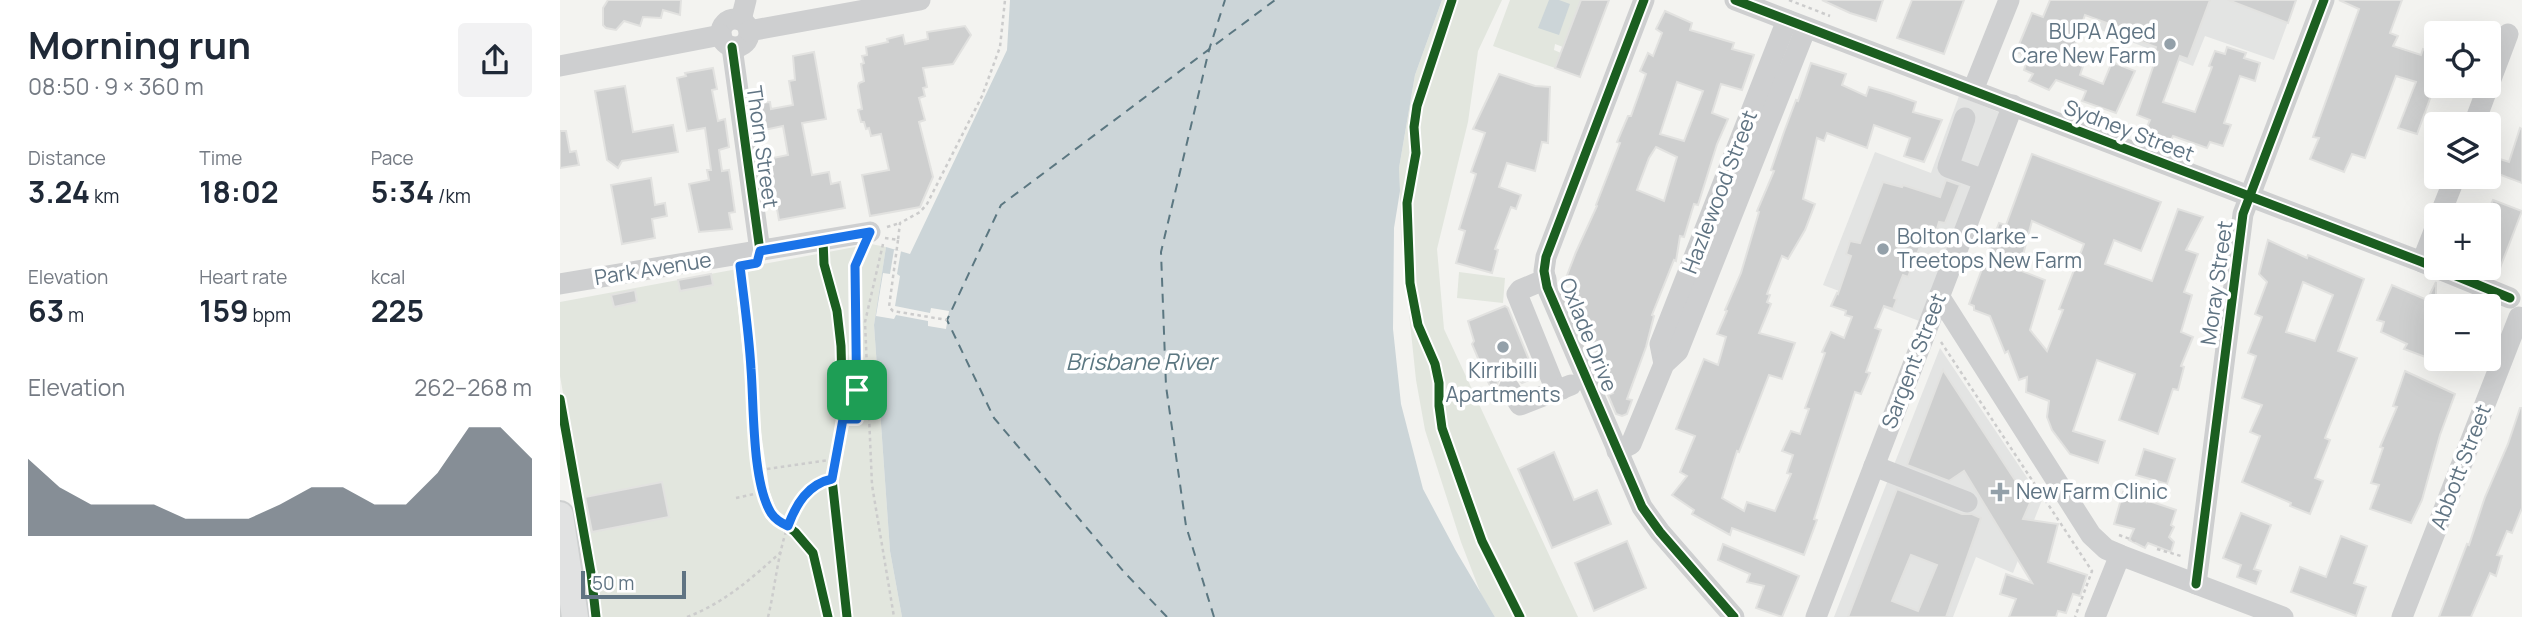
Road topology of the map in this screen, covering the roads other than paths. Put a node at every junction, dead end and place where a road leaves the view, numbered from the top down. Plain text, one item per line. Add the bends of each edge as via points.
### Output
1 (920, 0) edge
2 (1644, 0) edge
3 (1735, 0) edge
4 (2009, 0) edge
5 (2324, 0) edge
6 (1794, 16) edge
7 (745, 17) edge
8 (2508, 34) dead end
9 (727, 41) junction
10 (560, 66) edge
11 (1973, 90) junction
12 (2013, 105) junction
13 (2479, 112) edge
14 (1965, 118) dead end
15 (1984, 180) junction
16 (2249, 197) junction
17 (870, 232) road end
18 (760, 251) junction
19 (2424, 257) edge
20 (2422, 262) junction
21 (1546, 279) junction
22 (560, 285) edge
23 (1938, 296) junction
24 (2518, 305) edge
25 (1586, 379) junction
26 (1509, 388) dead end
27 (1562, 389) junction
28 (1617, 451) junction
29 (1874, 466) junction
30 (1967, 502) dead end
31 (560, 515) edge
32 (562, 546) edge
33 (2117, 546) junction
34 (2196, 584) junction
35 (575, 617) edge
36 (1734, 617) edge
37 (1816, 617) edge
38 (2095, 617) edge
39 (2283, 617) edge
40 (2402, 617) edge

1 - 7 street
2 - 21 street, Oxlade Drive via 1546,257
3 - 6 street, Sydney Street
4 - 11 street
5 - 16 street, Moray Street
6 - 11 street, Sydney Street
6 - 28 street, Hazlewood Street via 1678,351 1664,364 1632,442
7 - 9 street via 723,26
8 - 13 street
9 - 10 street
9 - 18 street, Thorn Street
11 - 12 street, Sydney Street
12 - 15 street, Sargent Street
12 - 16 street, Sydney Street
14 - 15 street via 1948,167
15 - 23 street, Sargent Street
16 - 20 street, Sydney Street
16 - 34 street, Moray Street via 2238,248
17 - 18 street, Park Avenue
18 - 22 street, Park Avenue
19 - 20 street
20 - 24 street, Sydney Street
21 - 25 street, Oxlade Drive
21 - 27 street via 1517,295 1553,383
23 - 29 street, Sargent Street
23 - 33 street via 2091,535 2106,549
24 - 40 street, Abbott Street
25 - 27 street
25 - 28 street, Oxlade Drive
26 - 27 street via 1520,405
28 - 36 street, Oxlade Drive via 1660,532
29 - 30 street
29 - 37 street, Sargent Street
31 - 32 main road
32 - 35 main road
33 - 34 street
33 - 38 street
34 - 39 street

